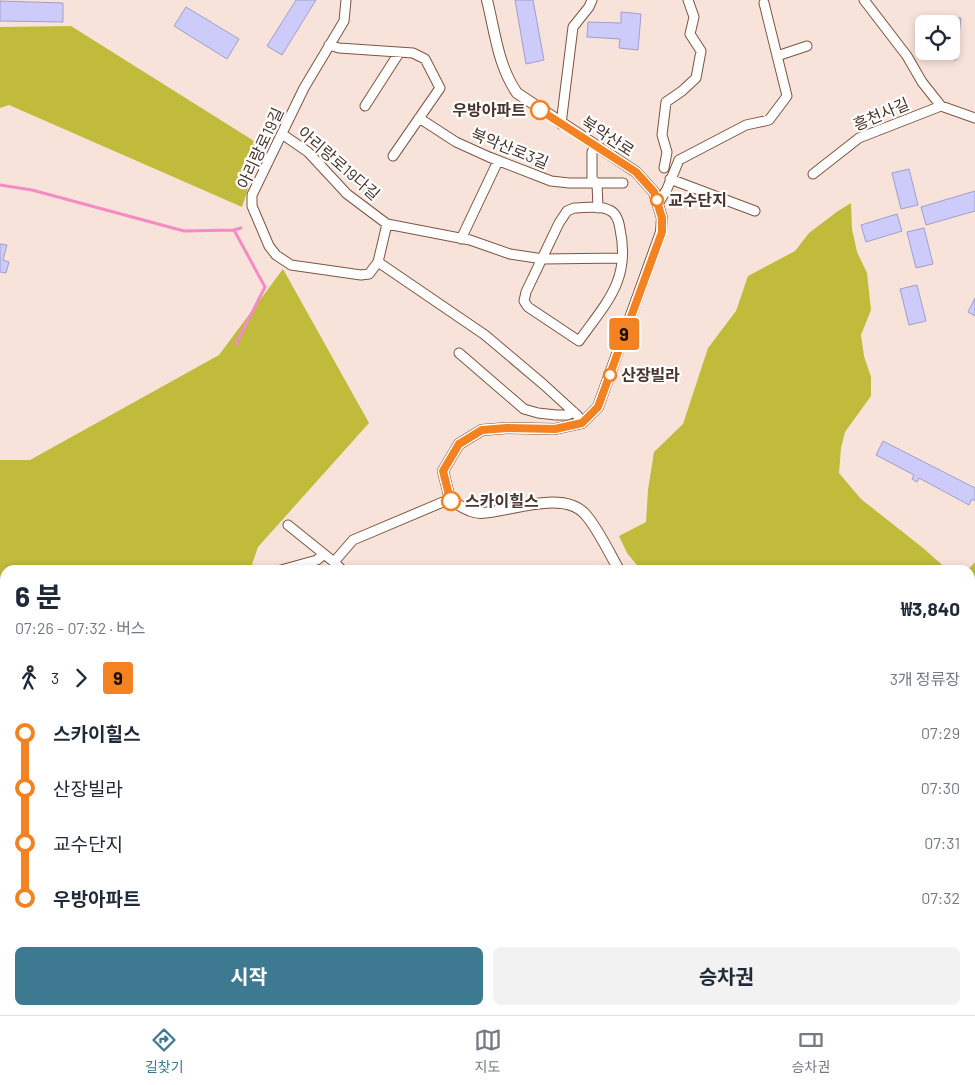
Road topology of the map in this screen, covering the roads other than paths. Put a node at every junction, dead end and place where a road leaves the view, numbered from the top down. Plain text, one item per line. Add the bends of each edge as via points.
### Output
1 (346, 0) edge
2 (487, 0) edge
3 (592, 0) edge
4 (688, 0) edge
5 (864, 0) edge
6 (764, 3) dead end
7 (329, 45) junction
8 (807, 46) dead end
9 (399, 52) junction
10 (777, 56) junction
11 (365, 106) dead end
12 (941, 106) junction
13 (419, 118) junction
14 (975, 118) edge
15 (561, 124) junction
16 (282, 134) junction
17 (595, 146) junction
18 (393, 156) dead end
19 (498, 161) junction
20 (664, 168) dead end
21 (813, 174) dead end
22 (670, 179) junction
23 (624, 182) dead end
24 (597, 183) junction
25 (658, 204) junction
26 (598, 208) junction
27 (755, 211) dead end
28 (387, 224) junction
29 (461, 238) junction
30 (622, 258) junction
31 (543, 259) junction
32 (378, 262) junction
33 (458, 353) dead end
34 (574, 412) junction
35 (582, 423) junction
36 (450, 499) junction
37 (288, 525) dead end
38 (324, 554) junction
39 (334, 562) junction
40 (299, 565) edge
41 (337, 565) edge
42 (616, 565) edge
43 (650, 1015) edge
44 (658, 1015) edge

1 - 7 street, 아리랑로19길 via 344,21
2 - 15 street, 북악산로 via 502,65 511,86 526,101
3 - 15 street via 573,27
4 - 20 street via 694,17 690,34 701,51 696,78 666,102 662,135 667,152
5 - 12 street
6 - 10 street
7 - 9 street
7 - 16 street, 아리랑로19길
8 - 10 street
9 - 11 street
9 - 13 street via 413,53 426,59 440,88
10 - 22 street via 787,96 769,120 746,125 679,160
12 - 14 street
12 - 21 street, 흥천사길 via 859,138
13 - 18 street
13 - 19 street, 북악산로3길 via 456,142
15 - 17 street, 북악산로
16 - 28 street, 아리랑로19다길 via 308,152 347,194
16 - 32 street, 아리랑로19길 via 252,195 252,206 269,246 291,265 361,275 369,274
17 - 24 street via 592,179
17 - 25 street, 북악산로 via 636,172 654,192
19 - 24 street, 북악산로3길 via 551,181
19 - 29 street
22 - 25 street
22 - 27 street
23 - 24 street, 북악산로3길
24 - 26 street
25 - 35 street, 북악산로 via 662,232 598,407
26 - 30 street via 610,210 618,218
26 - 31 street via 567,211
28 - 29 street, 아리랑로19다길
28 - 32 street
29 - 31 street, 아리랑로19다길 via 510,254
30 - 31 street, 아리랑로19다길
30 - 31 street via 618,282 612,294 579,341 524,301
32 - 34 street via 485,336
33 - 34 street via 524,409 556,416
34 - 35 street
35 - 36 street via 555,429 482,430 459,444 443,471
36 - 39 street via 353,540
36 - 42 street via 479,513 555,502 576,506 585,514
37 - 38 street
38 - 39 street
38 - 40 street via 317,560
39 - 41 street
43 - 44 street

